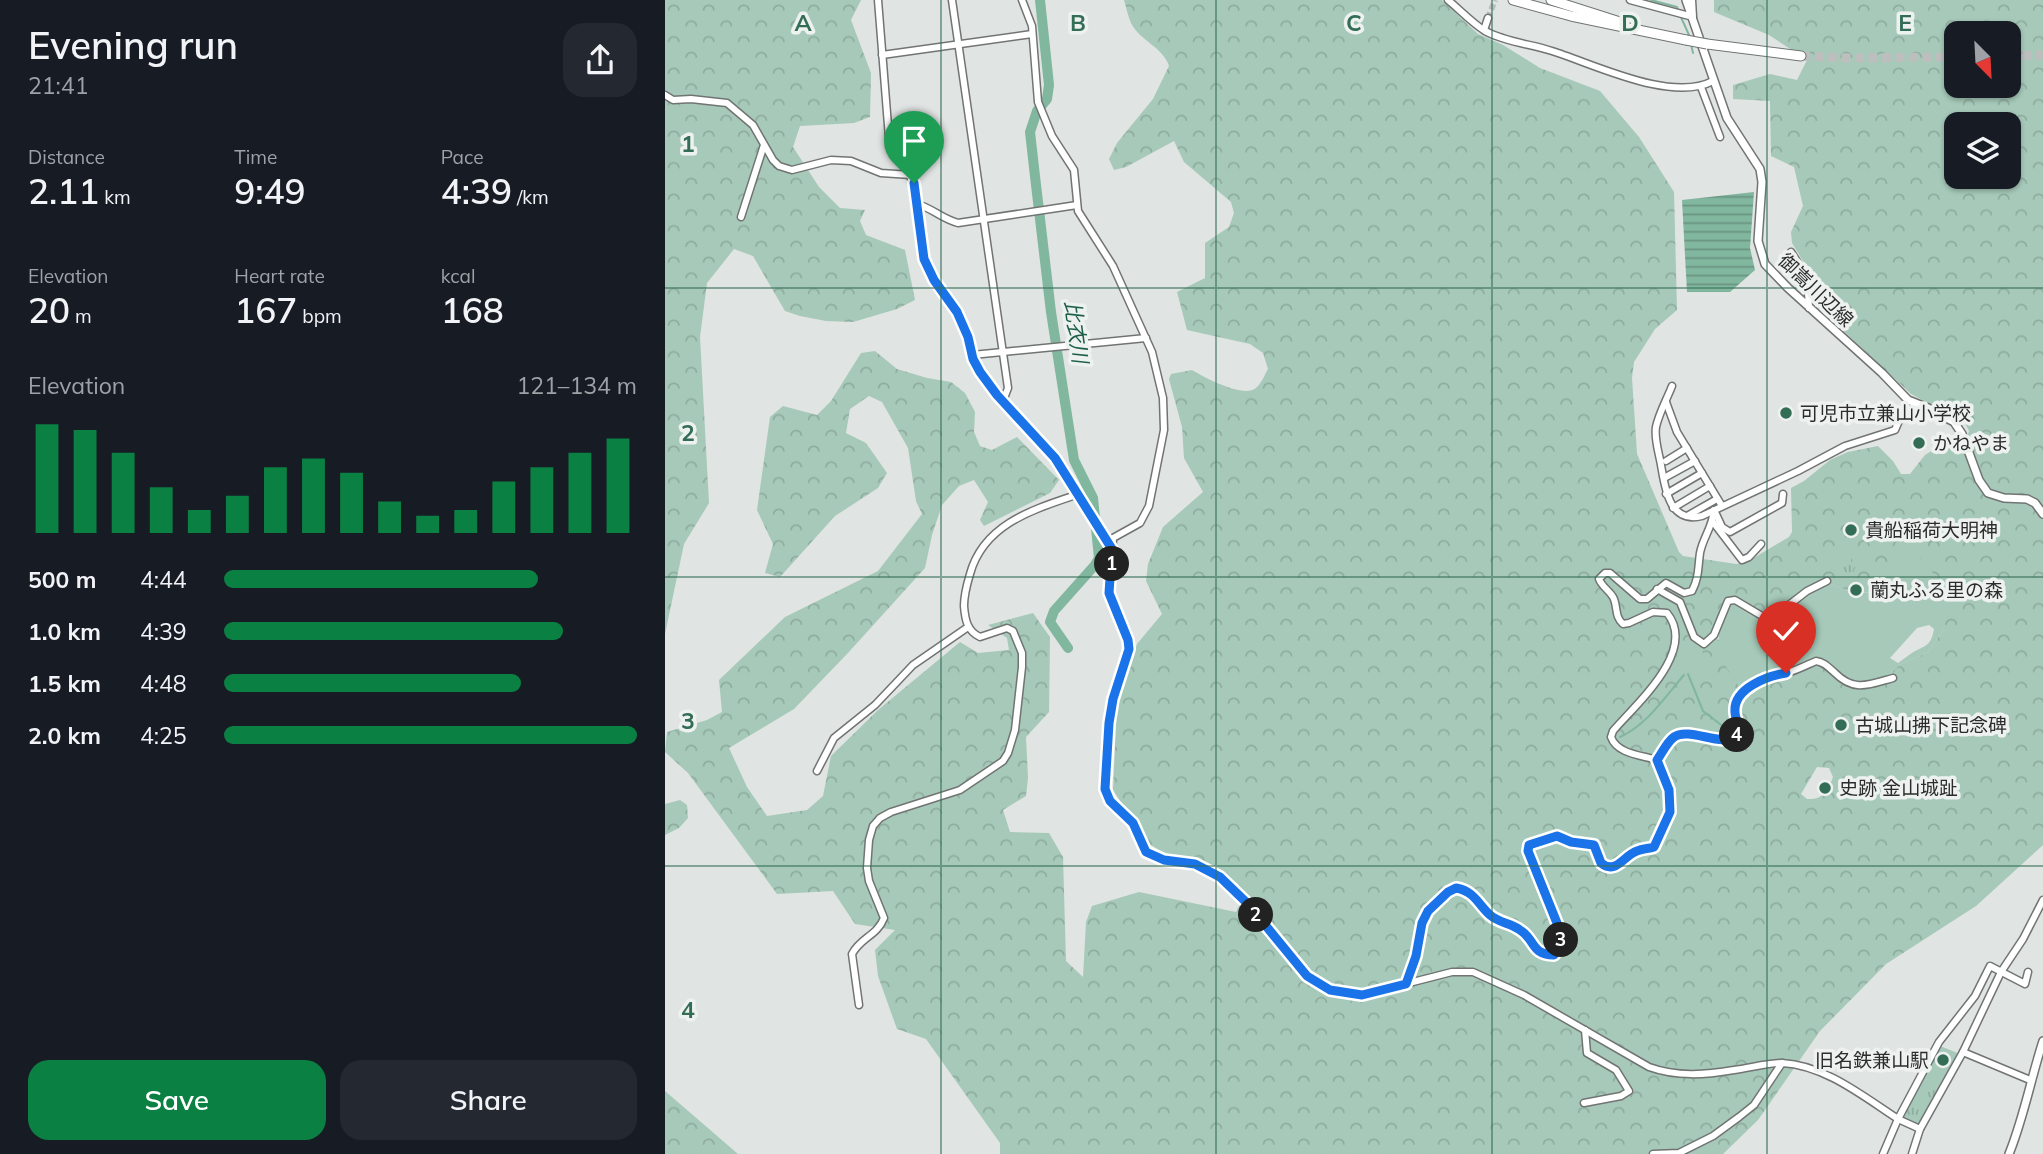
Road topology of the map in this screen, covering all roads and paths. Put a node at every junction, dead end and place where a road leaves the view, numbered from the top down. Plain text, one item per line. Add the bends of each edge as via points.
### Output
1 (878, 0) edge
2 (952, 0) edge
3 (1022, 0) edge
4 (1448, 0) edge
5 (1513, 0) edge
6 (1551, 0) edge
7 (1630, 0) edge
8 (1686, 0) edge
9 (1692, 0) edge
10 (1693, 17) junction
11 (1488, 18) tunnel mouth
12 (1484, 30) junction
13 (1659, 33) junction
14 (1032, 34) junction
15 (958, 43) junction
16 (882, 55) junction
17 (1801, 56) tunnel mouth
18 (1713, 81) junction
19 (1701, 87) junction
20 (665, 94) edge
21 (1720, 137) dead end
22 (764, 145) junction
23 (911, 175) junction
24 (917, 204) junction
25 (1077, 205) junction
26 (741, 217) dead end
27 (983, 219) junction
28 (1791, 252) dead end
29 (1809, 308) junction
30 (1146, 338) junction
31 (1003, 353) junction
32 (972, 355) junction
33 (1672, 386) dead end
34 (1908, 400) junction
35 (1003, 401) junction
36 (1666, 402) junction
37 (1687, 448) junction
38 (1666, 461) dead end
39 (1695, 461) junction
40 (1702, 473) junction
41 (1664, 478) junction
42 (1710, 486) junction
43 (1079, 494) junction
44 (1667, 494) junction
45 (1783, 495) dead end
46 (1717, 499) junction
47 (1722, 506) junction
48 (1673, 508) junction
49 (1714, 510) junction
50 (2043, 514) edge
51 (1687, 516) junction
52 (1713, 522) junction
53 (1761, 544) dead end
54 (1112, 549) junction
55 (1827, 580) dead end
56 (1657, 589) junction
57 (968, 627) junction
58 (1893, 678) dead end
59 (1657, 760) junction
60 (817, 771) dead end
61 (2043, 900) edge
62 (2001, 972) junction
63 (2028, 972) dead end
64 (1406, 984) junction
65 (859, 1005) dead end
66 (1585, 1030) junction
67 (2043, 1041) edge
68 (1963, 1052) junction
69 (2040, 1061) edge
70 (1782, 1063) junction
71 (2030, 1080) junction
72 (1584, 1103) dead end
73 (1899, 1119) junction
74 (1920, 1129) junction
75 (1653, 1154) edge
76 (1883, 1154) edge
77 (1912, 1154) edge
78 (2009, 1154) edge

1 - 16 street
2 - 15 street
3 - 14 street
4 - 12 street
5 - 13 highway via 1594,22
6 - 13 highway
7 - 10 street
8 - 10 main road, 御嵩川辺線
9 - 10 street
10 - 18 main road, 御嵩川辺線
11 - 12 street
12 - 19 street via 1634,80
13 - 17 highway, bridge
14 - 15 street
14 - 25 street via 1038,102 1073,170
15 - 16 street
15 - 27 street
16 - 23 street via 889,138
18 - 19 street
18 - 29 main road, 御嵩川辺線 via 1727,118 1760,169 1758,242 1765,264
19 - 21 street
20 - 22 street via 673,100 727,103 753,125
22 - 23 street via 779,166 792,170 831,160 851,161 881,173
22 - 26 street
23 - 24 street
24 - 27 street via 953,222
24 - 32 street via 924,259 957,312
25 - 27 street
25 - 30 street via 1113,266
27 - 31 street
28 - 29 street via 1807,278
29 - 34 main road, 御嵩川辺線
30 - 31 street
30 - 54 street via 1160,387 1164,430 1149,506 1139,523 1113,538
31 - 32 street
31 - 35 street via 1008,388
32 - 35 street
33 - 36 street
34 - 47 street via 1895,430 1846,446
34 - 50 main road, 御嵩川辺線 via 1958,427 1988,493 2027,499
35 - 43 street via 1055,458
36 - 37 street
36 - 41 street via 1656,428
37 - 38 street
37 - 39 street
39 - 40 street
39 - 41 street
40 - 42 street
40 - 44 street
41 - 44 street
42 - 46 street
42 - 48 street
43 - 54 street
43 - 57 street via 1016,518 979,550 964,597
44 - 48 street
45 - 49 street via 1782,503 1730,532
46 - 47 street
46 - 51 street
47 - 49 street
48 - 51 street
49 - 51 street
49 - 52 street
52 - 53 street via 1742,559
52 - 56 street via 1700,552 1692,591 1684,593 1666,583
54 - 64 street via 1109,593 1129,649 1109,723 1105,789 1110,801 1133,823 1146,852 1195,864 1220,877 1314,982 1330,990 1362,995
55 - 56 street via 1772,618 1728,601 1714,635 1704,644 1694,637 1680,603
56 - 59 street via 1647,599 1640,599 1610,573 1599,579 1614,599 1623,624 1656,611 1667,614 1674,625 1669,663 1611,737 1615,747
57 - 60 street via 913,665 875,705 834,738
57 - 65 street via 980,637 1007,628 1013,631 1022,653 1011,742 1003,761 974,781 940,798 891,812 873,826 867,868 884,918 880,928 852,954
58 - 59 street via 1850,685 1816,661 1764,678 1752,684 1736,705 1739,728 1734,738 1679,735
59 - 64 street via 1669,790 1670,812 1654,847 1637,850 1609,867 1601,863 1594,845 1586,842 1552,836 1527,847 1561,933 1561,946 1554,955 1534,948 1525,933 1493,918 1472,894 1456,888 1428,911
61 - 62 street
62 - 63 street via 2025,985
62 - 68 street
62 - 73 street via 1990,967 1975,996 1942,1039
64 - 66 street via 1452,972 1473,972
66 - 70 street via 1669,1074
66 - 72 street via 1587,1053 1616,1070 1629,1091 1621,1097
67 - 69 main road
68 - 71 street
68 - 74 street
69 - 71 main road
70 - 73 street via 1830,1077
70 - 75 street via 1754,1105 1713,1136 1679,1153
71 - 78 main road
73 - 74 street
73 - 76 street
74 - 77 street

